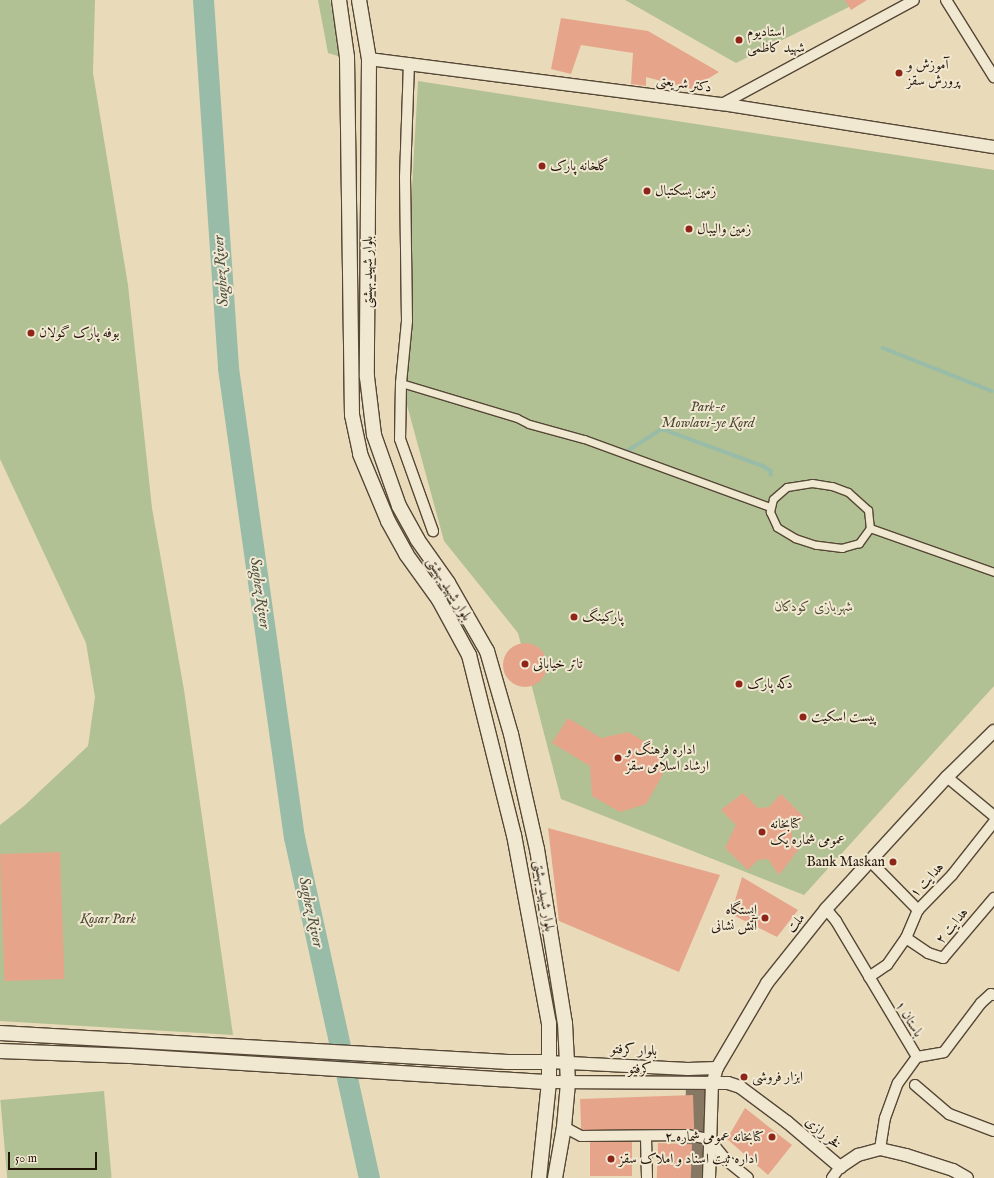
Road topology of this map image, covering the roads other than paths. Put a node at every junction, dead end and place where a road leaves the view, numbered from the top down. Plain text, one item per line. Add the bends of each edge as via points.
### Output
1 (339, 0) edge
2 (359, 0) edge
3 (914, 0) edge
4 (946, 0) edge
5 (347, 57) junction
6 (369, 59) junction
7 (409, 63) junction
8 (994, 77) edge
9 (722, 104) junction
10 (994, 147) edge
11 (401, 383) junction
12 (770, 507) junction
13 (870, 528) junction
14 (433, 531) dead end
15 (994, 572) edge
16 (994, 731) edge
17 (947, 776) junction
18 (994, 816) edge
19 (994, 822) edge
20 (870, 861) junction
21 (994, 898) edge
22 (826, 908) junction
23 (918, 910) junction
24 (906, 938) junction
25 (869, 977) junction
26 (994, 995) edge
27 (0, 1033) edge
28 (0, 1052) edge
29 (917, 1057) junction
30 (549, 1062) junction
31 (567, 1062) junction
32 (717, 1068) junction
33 (549, 1082) junction
34 (568, 1083) junction
35 (712, 1085) junction
36 (915, 1085) dead end
37 (564, 1127) junction
38 (994, 1131) edge
39 (646, 1137) junction
40 (709, 1139) junction
41 (880, 1149) junction
42 (840, 1167) junction
43 (540, 1178) edge
44 (555, 1178) edge
45 (646, 1178) edge
46 (709, 1178) edge
47 (748, 1178) edge
48 (832, 1178) edge
49 (967, 1178) edge

1 - 5 main road, بلوار شهید بهشتی
2 - 6 main road, بلوار شهید بهشتی
3 - 9 street
4 - 8 street
5 - 6 main road
5 - 30 main road, بلوار شهید بهشتی via 352,415 360,454 388,521 406,554 439,600 469,655 514,834 549,1023
6 - 7 street, دکتر شریعتی
6 - 31 main road, بلوار شهید بهشتی via 367,377 374,434 399,506 448,583 487,652 511,734 537,849 565,1023
7 - 9 street, دکتر شریعتی
7 - 11 street via 405,178 407,320
9 - 10 street, دکتر شریعتی
11 - 12 street via 584,439
11 - 14 street via 400,439
12 - 13 street via 777,527 795,538 816,545 842,548 859,543
12 - 13 street via 773,499 787,487 812,483 832,486 864,504 871,518
13 - 15 street
16 - 17 street, ملت
17 - 18 street
17 - 20 street, ملت
19 - 23 street, هدایت ۱ via 952,875
20 - 22 street, ملت
20 - 23 street
21 - 24 street, هدایت ۲ via 943,958 928,953
22 - 25 street, باستان ۱
22 - 32 street, ملت via 766,983
23 - 24 street, هدایت ۱
24 - 25 street, هدایت ۱ via 887,965
25 - 29 street, باستان ۱
26 - 29 street via 980,1003 944,1052
27 - 30 main road via 508,1062
28 - 33 main road via 131,1056
29 - 41 street, باستان ۱ via 898,1083 887,1111
30 - 31 street, بلوار کرفتو
30 - 33 main road, بلوار شهید بهشتی
31 - 32 street, بلوار کرفتو via 688,1069
31 - 34 main road, بلوار شهید بهشتی
32 - 35 street, ملت
33 - 34 street, کرفتو
33 - 43 main road, بلوار شهید بهشتی
34 - 35 street, کرفتو
34 - 37 main road, بلوار شهید بهشتی
35 - 40 street, ملت
35 - 42 street, فخر رازی via 728,1083 740,1087
36 - 38 street via 949,1114
37 - 39 street via 581,1136
37 - 44 main road, بلوار شهید بهشتی
39 - 40 street via 687,1135
39 - 45 street
40 - 46 street, ملت
40 - 47 street via 726,1160
41 - 42 street, فخر رازی via 858,1155
41 - 49 street via 926,1162
42 - 48 street

